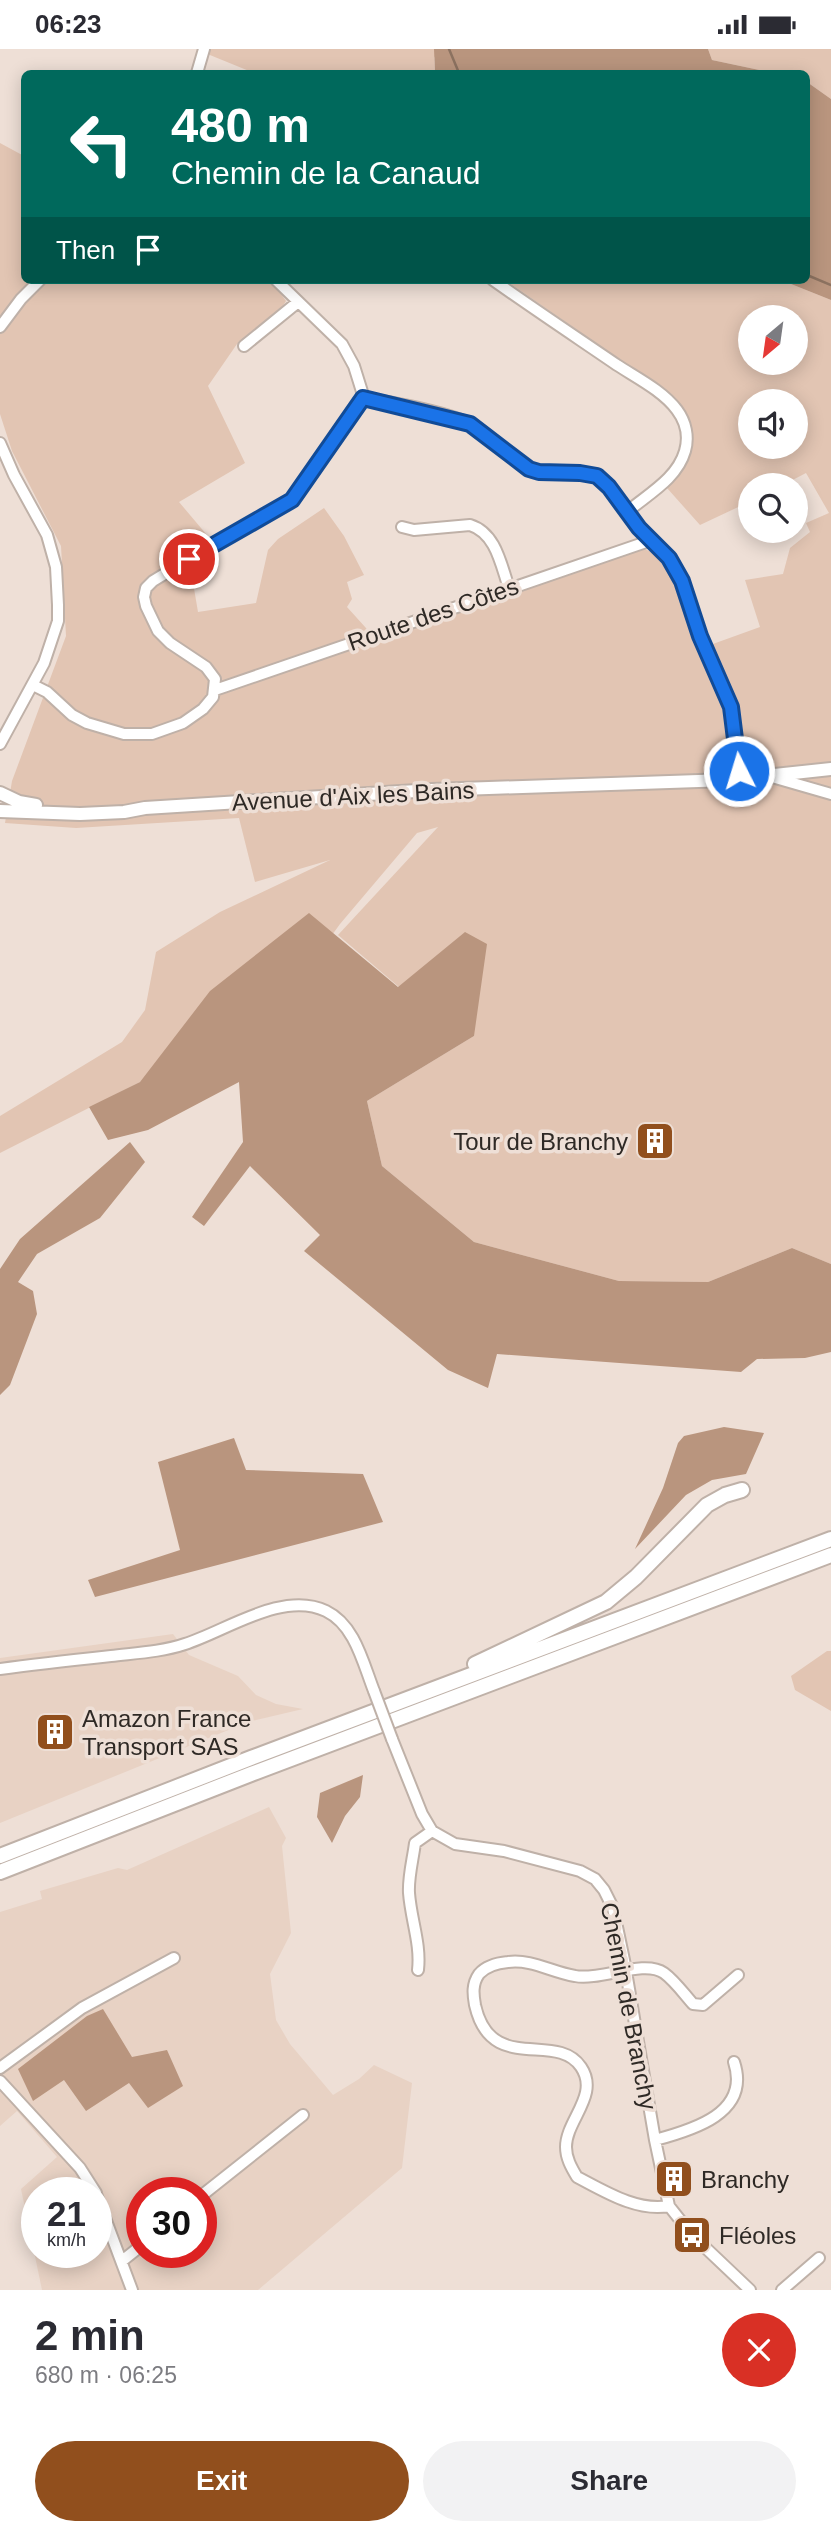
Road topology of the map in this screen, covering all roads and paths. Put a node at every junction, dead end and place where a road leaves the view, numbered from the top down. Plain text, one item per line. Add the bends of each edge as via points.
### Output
1 (202, 50) edge
2 (198, 70) edge
3 (36, 284) edge
4 (289, 284) edge
5 (498, 284) edge
6 (299, 302) junction
7 (0, 327) edge
8 (244, 346) dead end
9 (363, 398) junction
10 (0, 443) edge
11 (627, 512) junction
12 (402, 527) dead end
13 (652, 540) junction
14 (509, 588) junction
15 (33, 685) junction
16 (215, 690) junction
17 (1, 746) edge
18 (831, 761) edge
19 (831, 769) edge
20 (739, 771) junction
21 (772, 777) junction
22 (562, 785) junction
23 (0, 793) edge
24 (831, 794) edge
25 (145, 808) junction
26 (0, 811) edge
27 (742, 1490) dead end
28 (831, 1539) edge
29 (831, 1555) edge
30 (831, 1565) edge
31 (618, 1635) junction
32 (0, 1669) edge
33 (368, 1714) junction
34 (432, 1831) junction
35 (0, 1856) edge
36 (0, 1872) edge
37 (174, 1958) dead end
38 (418, 1971) dead end
39 (626, 1972) junction
40 (738, 1975) dead end
41 (734, 2063) dead end
42 (0, 2068) edge
43 (0, 2081) edge
44 (303, 2115) dead end
45 (655, 2140) junction
46 (86, 2177) edge
47 (217, 2183) edge
48 (669, 2206) junction
49 (112, 2235) edge
50 (126, 2258) edge
51 (819, 2258) dead end
52 (122, 2261) junction
53 (746, 2286) edge
54 (132, 2290) edge
55 (732, 2290) edge
56 (782, 2290) edge

1 - 2 street
3 - 7 street
4 - 6 street
5 - 11 street via 678,411 687,434 681,464
6 - 8 street
6 - 9 street via 342,344
9 - 11 street via 470,424 533,470 597,476
9 - 16 street via 292,500 146,588 146,607 158,631 210,671
10 - 15 street via 47,535 56,567 58,621
11 - 13 street
12 - 14 street via 475,527 494,546
13 - 14 street, Route des Côtes
13 - 20 street via 682,581 727,697
14 - 16 street, Route des Côtes
15 - 16 street via 88,723 137,736 195,716
15 - 17 street
18 - 20 main road, Avenue d'Aix les Bains
19 - 21 main road, Avenue d'Aix les Bains
20 - 22 main road, Avenue d'Aix les Bains
21 - 22 main road, Avenue d'Aix les Bains
21 - 24 street
22 - 25 main road, Avenue d'Aix les Bains
23 - 25 main road, Avenue d'Aix les Bains via 47,807
25 - 26 main road, Avenue d'Aix les Bains via 80,814
27 - 33 highway via 707,1505 606,1602
28 - 33 highway
29 - 31 highway
30 - 31 highway
31 - 36 highway
32 - 34 street, bridge via 184,1645 278,1607 302,1604 326,1611 353,1637
33 - 35 highway
34 - 38 street via 415,1843 410,1875
34 - 39 street, Chemin de Branchy via 455,1844 541,1860 595,1879 613,1908
37 - 42 street via 82,2008
39 - 40 street via 658,1970 699,2006
39 - 45 street, Chemin de Branchy
39 - 48 street via 579,1977 529,1962 504,1962 480,1973 473,1994 485,2029 499,2041 521,2049 558,2051 582,2068 585,2098 566,2145 577,2177 632,2203 650,2208
41 - 45 street via 737,2089 729,2106 676,2135
43 - 46 street
44 - 47 street
45 - 48 street, Chemin de Branchy
48 - 53 street, Chemin de Branchy via 692,2235
49 - 52 street
50 - 52 street
51 - 56 street
52 - 54 street
53 - 55 street

